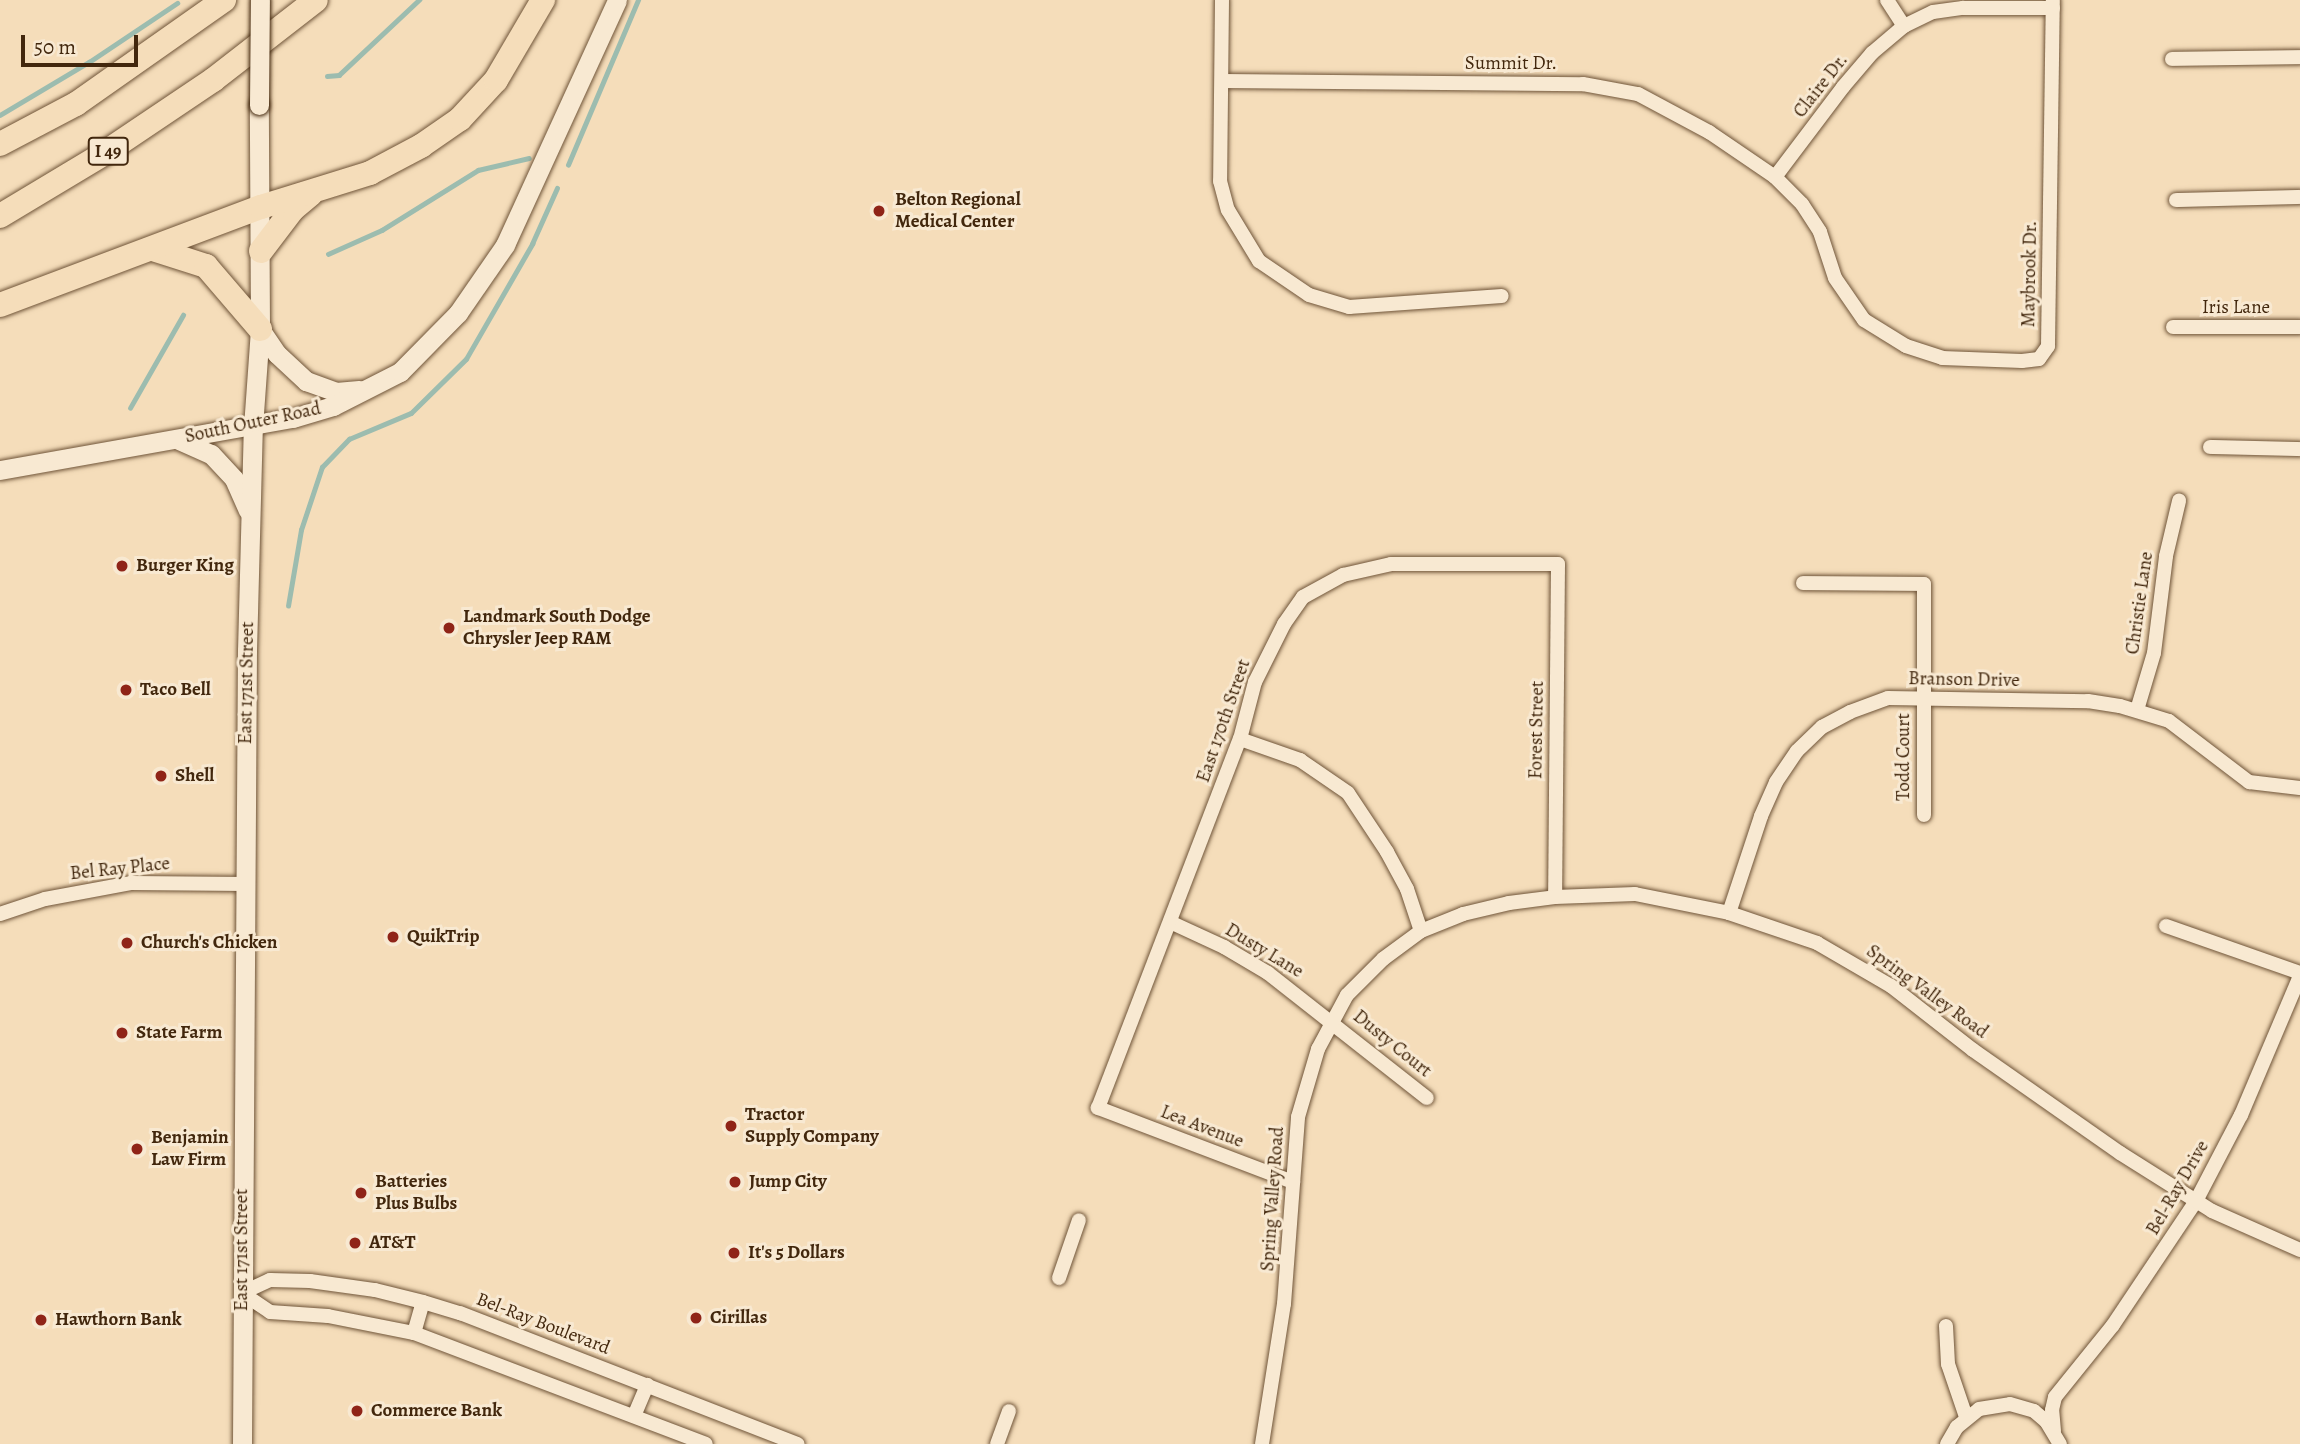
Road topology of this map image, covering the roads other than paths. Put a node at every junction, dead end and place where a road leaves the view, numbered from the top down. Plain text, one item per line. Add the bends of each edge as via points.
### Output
1 (224, 0) edge
2 (260, 0) edge
3 (316, 0) edge
4 (543, 0) edge
5 (617, 0) edge
6 (1222, 0) edge
7 (1887, 0) edge
8 (2053, 4) edge
9 (1904, 26) junction
10 (2300, 57) edge
11 (2172, 59) dead end
12 (1222, 81) junction
13 (0, 144) edge
14 (1775, 177) junction
15 (316, 190) junction
16 (2300, 197) edge
17 (2176, 200) dead end
18 (261, 207) junction
19 (0, 216) edge
20 (153, 249) junction
21 (261, 251) junction
22 (1502, 296) dead end
23 (0, 304) edge
24 (2173, 327) dead end
25 (2300, 327) edge
26 (260, 329) junction
27 (370, 389) junction
28 (253, 427) junction
29 (178, 439) junction
30 (2210, 447) dead end
31 (2300, 449) edge
32 (0, 470) edge
33 (2179, 501) dead end
34 (250, 516) junction
35 (1558, 564) joint
36 (1803, 583) dead end
37 (1923, 699) junction
38 (2137, 710) junction
39 (1240, 739) junction
40 (2300, 788) edge
41 (1923, 815) dead end
42 (246, 884) junction
43 (1555, 897) junction
44 (1729, 913) junction
45 (0, 914) edge
46 (1170, 922) junction
47 (2166, 926) dead end
48 (1421, 931) junction
49 (2300, 975) edge
50 (1332, 1021) junction
51 (1427, 1098) dead end
52 (1098, 1108) joint
53 (1293, 1182) junction
54 (2196, 1201) junction
55 (1079, 1220) dead end
56 (2300, 1250) edge
57 (1059, 1278) dead end
58 (242, 1293) junction
59 (424, 1302) junction
60 (1946, 1326) dead end
61 (414, 1333) junction
62 (647, 1385) junction
63 (2054, 1397) junction
64 (2019, 1405) junction
65 (1009, 1410) dead end
66 (634, 1416) junction
67 (1966, 1417) junction
68 (2057, 1437) edge
69 (242, 1444) edge
70 (706, 1444) edge
71 (798, 1444) edge
72 (996, 1444) edge
73 (1262, 1444) edge
74 (1947, 1444) edge

1 - 13 highway via 76,104
2 - 18 main road, East 171st Street, bridge
3 - 19 highway, I 49 via 213,80
4 - 15 highway via 496,80 460,118 421,146 370,173
5 - 27 main road, South Outer Road via 521,216 484,280 430,344 400,372
6 - 12 street
7 - 9 street
8 - 9 street, Claire Dr. via 1933,12
8 - 14 street, Maybrook Dr. via 2049,332 2048,346 2039,359 1942,358 1906,346 1864,320 1835,278 1820,232 1802,204
9 - 14 street, Claire Dr. via 1843,86
10 - 11 street
12 - 14 street, Summit Dr. via 1583,84 1639,94 1709,132
12 - 22 street via 1220,181 1240,234 1267,267 1309,295 1349,307
15 - 18 highway
15 - 21 highway via 293,209
16 - 17 street
18 - 20 highway
18 - 21 main road, East 171st Street
20 - 23 highway
20 - 26 highway via 206,266
21 - 26 main road, East 171st Street
24 - 25 street, Iris Lane
26 - 27 main road via 277,354 306,381 336,392
26 - 28 main road, East 171st Street
27 - 28 main road, South Outer Road via 306,414
28 - 29 main road, South Outer Road
28 - 34 main road, East 171st Street
29 - 32 main road, South Outer Road
29 - 34 main road via 211,454 234,479
30 - 31 street
33 - 38 street, Christie Lane via 2166,556 2154,653
34 - 42 main road, East 171st Street
35 - 39 street, East 170th Street via 1391,564 1321,585 1303,597 1268,652
35 - 43 street, Forest Street
36 - 37 street, Todd Court via 1924,584
37 - 38 street, Branson Drive via 2088,701
37 - 41 street, Todd Court
37 - 44 street, Branson Drive via 1888,698 1850,712 1822,727 1797,751 1761,816
38 - 40 street, Branson Drive via 2169,722 2249,782
39 - 46 street, East 170th Street
39 - 48 street via 1300,760 1348,793 1401,876
42 - 45 street, Bel Ray Place via 131,883 45,899
42 - 58 main road, East 171st Street
43 - 44 street, Spring Valley Road via 1635,894
43 - 48 street, Spring Valley Road via 1463,914
44 - 54 street, Spring Valley Road via 1817,943 1855,962 2045,1103
46 - 50 street, Dusty Lane via 1268,972
46 - 52 street, East 170th Street
47 - 49 street
48 - 50 street, Spring Valley Road via 1364,976
49 - 54 street, Bel-Ray Drive via 2241,1115
50 - 51 street, Dusty Court
50 - 53 street, Spring Valley Road via 1301,1105
52 - 53 street, Lea Avenue
53 - 73 street, Spring Valley Road via 1284,1304
54 - 56 street, Spring Valley Road
54 - 63 street, Bel-Ray Drive via 2113,1325
55 - 57 street
58 - 59 street, Bel-Ray Boulevard via 270,1280 310,1281
58 - 61 street via 271,1312 328,1316
58 - 69 main road, East 171st Street
59 - 61 street
59 - 62 street, Bel-Ray Boulevard
60 - 67 street via 1948,1364
61 - 66 street
62 - 66 street
62 - 71 street, Bel-Ray Boulevard
63 - 64 street
63 - 68 street
64 - 67 street via 1995,1404
64 - 68 street via 2034,1411
65 - 72 street
66 - 70 street
67 - 74 street

